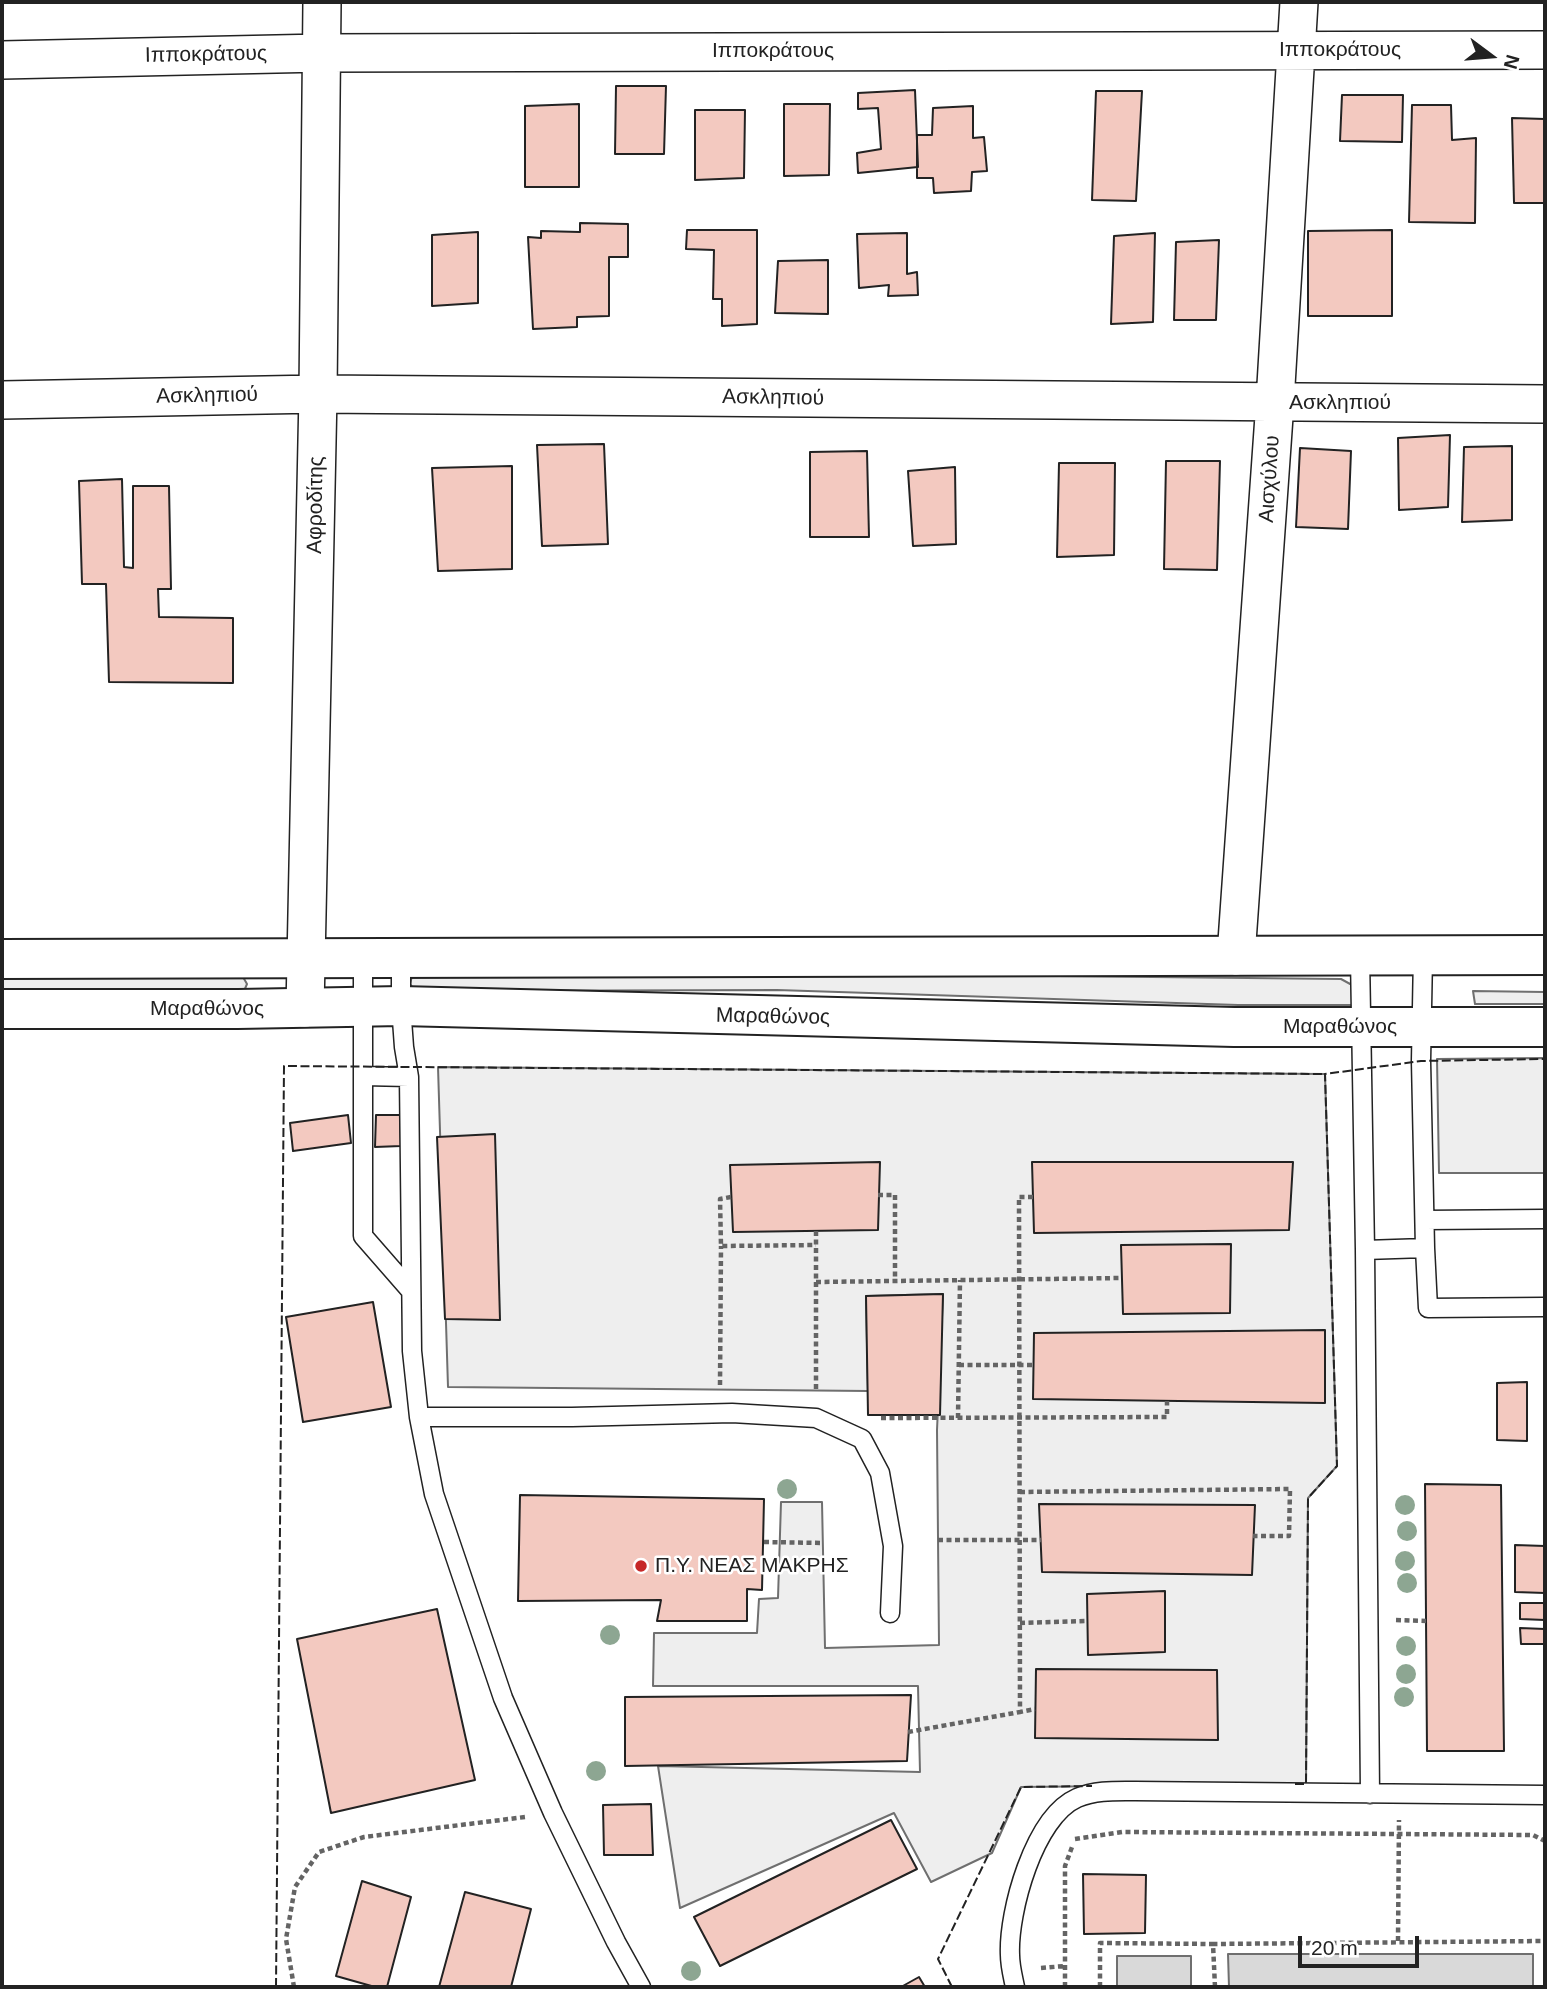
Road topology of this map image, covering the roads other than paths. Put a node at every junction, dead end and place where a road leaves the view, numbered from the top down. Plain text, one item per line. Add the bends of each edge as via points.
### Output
1 (322, 2) edge
2 (1299, 2) edge
3 (1295, 50) junction
4 (1545, 50) edge
5 (322, 53) junction
6 (2, 60) edge
7 (318, 394) junction
8 (2, 400) edge
9 (1275, 402) junction
10 (1545, 404) edge
11 (1423, 955) junction
12 (1545, 955) edge
13 (1237, 956) junction
14 (1360, 956) junction
15 (2, 958) edge
16 (363, 958) junction
17 (401, 958) junction
18 (306, 959) junction
19 (401, 1006) junction
20 (364, 1007) junction
21 (2, 1009) edge
22 (305, 1009) junction
23 (1361, 1027) junction
24 (1545, 1027) edge
25 (1422, 1044) junction
26 (363, 1076) junction
27 (409, 1077) junction
28 (1545, 1219) edge
29 (1425, 1220) junction
30 (1425, 1248) junction
31 (1365, 1250) junction
32 (411, 1291) junction
33 (1544, 1307) edge
34 (419, 1417) junction
35 (890, 1613) dead end
36 (1370, 1794) junction
37 (1545, 1795) edge
38 (641, 1987) edge
39 (1014, 1987) edge

1 - 5 street, Αφροδίτης
2 - 3 street, Αισχύλου
3 - 4 street, Ιπποκράτους
3 - 5 street, Ιπποκράτους
3 - 9 street, Αισχύλου
5 - 6 street, Ιπποκράτους
5 - 7 street, Αφροδίτης
7 - 8 street, Ασκληπιού
7 - 9 street, Ασκληπιού
7 - 18 street, Αφροδίτης
9 - 10 street, Ασκληπιού
9 - 13 street, Αισχύλου
11 - 12 main road
11 - 14 main road
11 - 25 lane
13 - 14 main road
13 - 17 main road
14 - 23 lane
15 - 18 main road
16 - 17 main road
16 - 18 main road
16 - 20 lane
17 - 19 lane
18 - 22 street, Αφροδίτης
19 - 20 main road, Μαραθώνος
19 - 23 main road, Μαραθώνος via 1193,1027
19 - 27 lane
20 - 22 main road, Μαραθώνος
20 - 26 lane
21 - 22 main road, Μαραθώνος
23 - 25 main road, Μαραθώνος
23 - 31 lane
24 - 25 main road, Μαραθώνος
25 - 29 lane
26 - 27 lane
26 - 32 lane via 363,1236
27 - 32 lane
28 - 29 lane
29 - 30 lane
30 - 31 lane
30 - 33 lane via 1427,1308
31 - 36 lane
32 - 34 lane
34 - 35 lane via 719,1413 817,1418 862,1438 880,1473 893,1546
34 - 38 lane via 434,1494 503,1698 553,1814
36 - 37 lane
36 - 39 lane via 1100,1791 1075,1799 1055,1814 1037,1840 1029,1863 1015,1911 1010,1954

